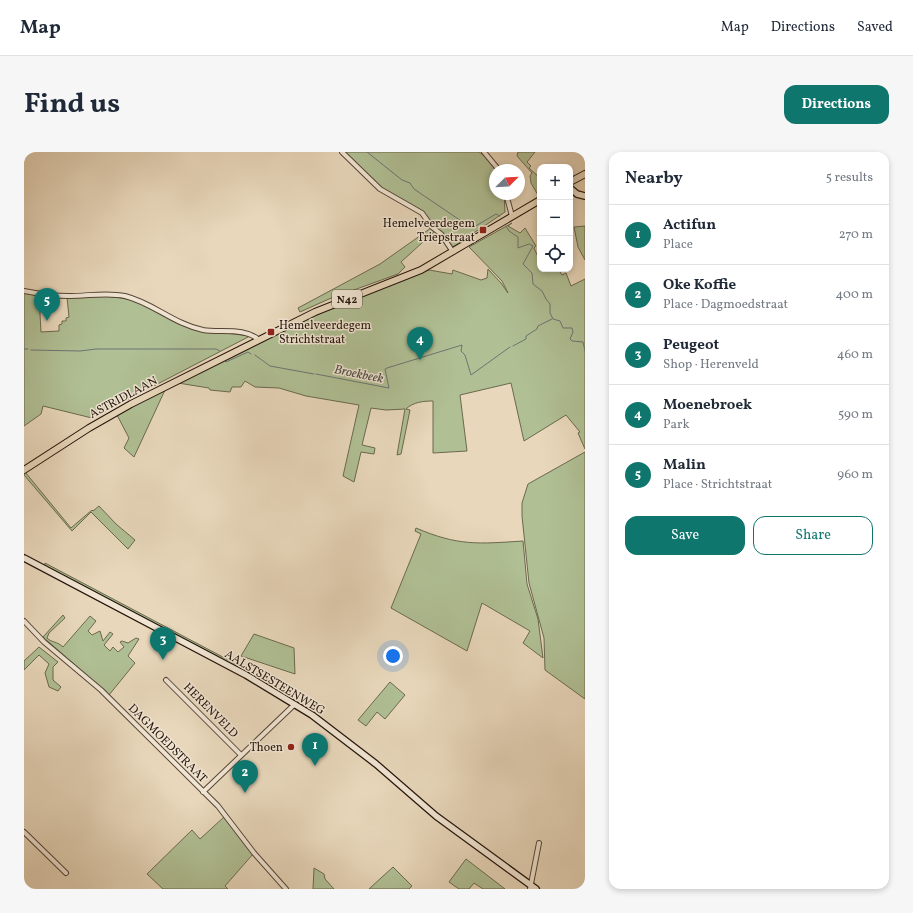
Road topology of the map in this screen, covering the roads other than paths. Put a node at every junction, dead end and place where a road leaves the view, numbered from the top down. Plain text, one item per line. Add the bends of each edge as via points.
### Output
1 (342, 152) edge
2 (484, 152) edge
3 (494, 164) edge
4 (585, 174) edge
5 (573, 180) edge
6 (573, 191) edge
7 (585, 196) edge
8 (508, 200) edge
9 (537, 202) edge
10 (512, 216) junction
11 (455, 250) junction
12 (24, 291) edge
13 (259, 340) junction
14 (24, 470) edge
15 (24, 558) edge
16 (24, 621) edge
17 (166, 680) dead end
18 (295, 704) junction
19 (241, 755) junction
20 (203, 792) junction
21 (24, 832) edge
22 (539, 843) dead end
23 (66, 873) dead end
24 (532, 888) edge
25 (286, 889) edge

1 - 11 street via 380,190 422,213
2 - 3 street
4 - 5 main road
6 - 7 main road
8 - 10 street
9 - 10 main road, N42
10 - 11 main road, N42
11 - 13 main road, N42 via 421,270 315,312
12 - 13 street via 69,296 122,296 145,302 190,326 210,331 241,333
13 - 14 main road, ASTRIDLAAN / N42 via 118,412
15 - 18 main road, AALSTSESTEENWEG
16 - 20 street, DAGMOEDSTRAAT via 44,642 101,690
17 - 19 street, HERENVELD
18 - 19 street, HERENVELD
18 - 24 main road, AALSTSESTEENWEG via 344,738 436,816
19 - 20 street, HERENVELD
20 - 25 street, DAGMOEDSTRAAT
21 - 23 street
22 - 24 street, AALSTSESTEENWEG

